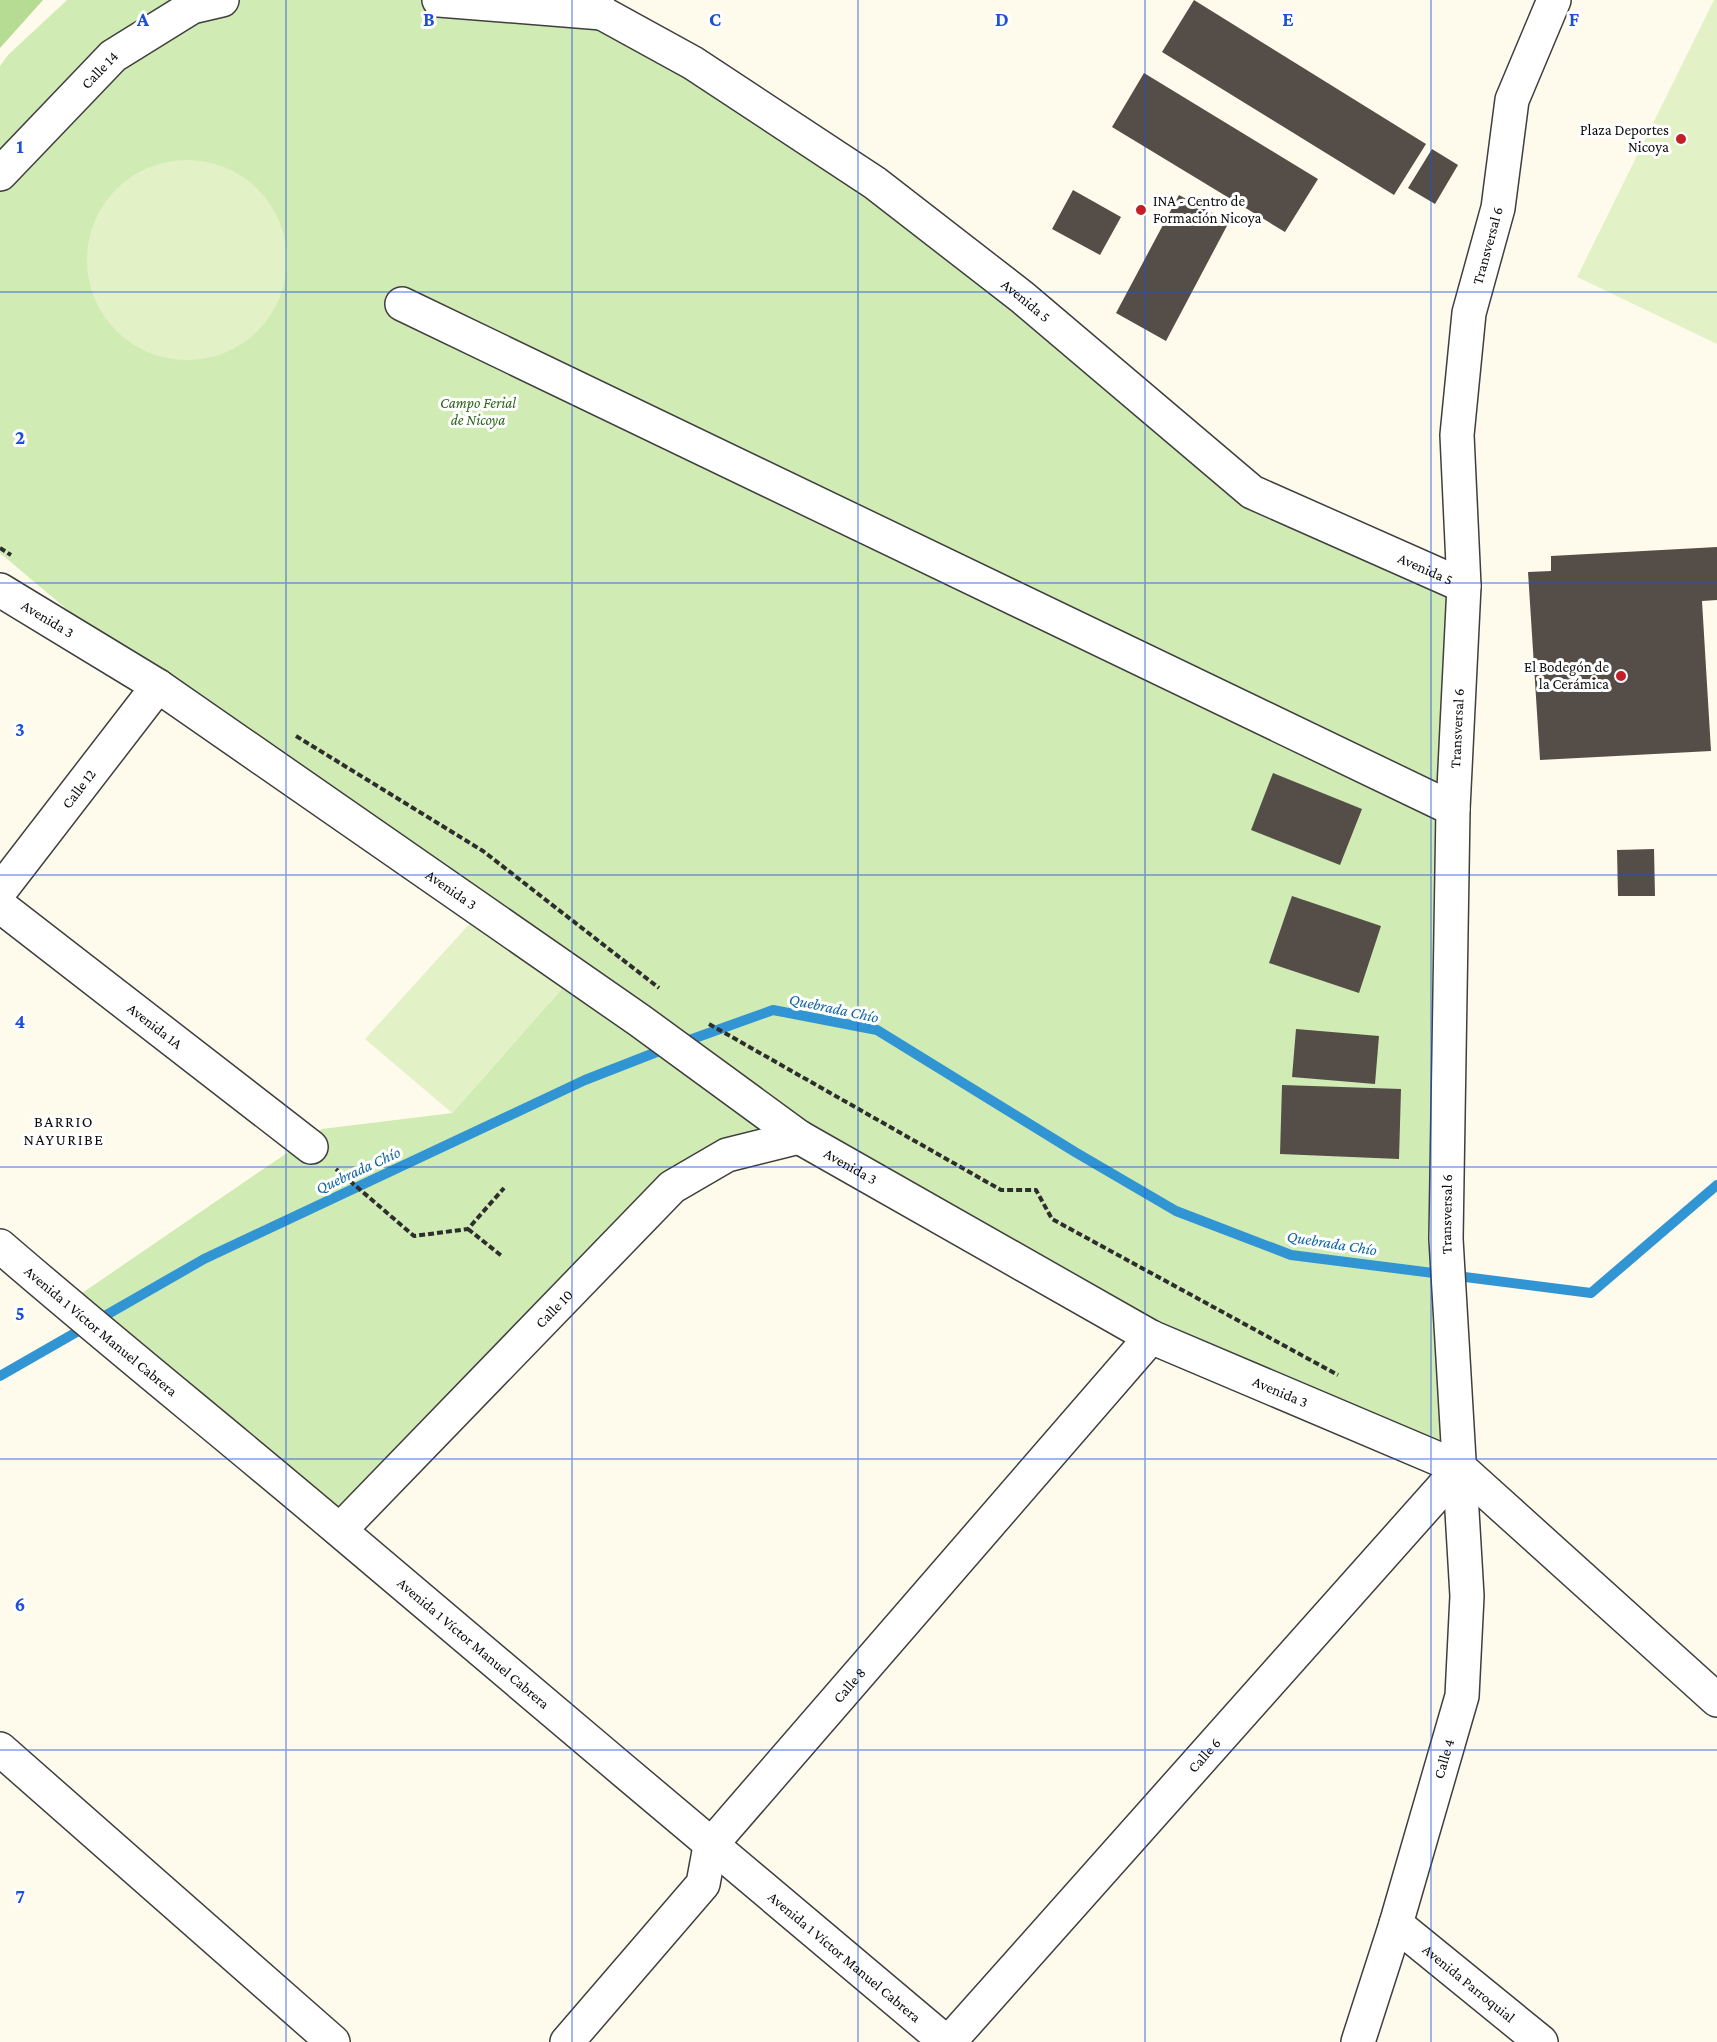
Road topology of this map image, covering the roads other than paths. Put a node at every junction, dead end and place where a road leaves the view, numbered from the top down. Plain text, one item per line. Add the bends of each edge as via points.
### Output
1 (222, 0) edge
2 (439, 0) edge
3 (1554, 0) edge
4 (599, 6) edge
5 (0, 174) edge
6 (402, 304) dead end
7 (1464, 586) junction
8 (0, 590) edge
9 (159, 686) junction
10 (1454, 809) junction
11 (0, 891) edge
12 (0, 906) edge
13 (799, 1137) junction
14 (311, 1147) road end
15 (0, 1246) edge
16 (1150, 1337) junction
17 (1460, 1468) junction
18 (340, 1530) junction
19 (1710, 1684) edge
20 (0, 1749) edge
21 (710, 1846) junction
22 (1396, 1924) junction
23 (333, 2042) edge
24 (567, 2042) edge
25 (947, 2042) edge
26 (1358, 2042) edge
27 (1541, 2042) edge

1 - 5 street, Calle 14 via 192,7 113,56
2 - 4 street
3 - 7 street, Transversal 6 via 1512,100 1498,208 1469,313 1457,435
4 - 7 street, Avenida 5 via 874,183 1022,297 1252,492
6 - 10 street
7 - 10 street, Transversal 6
8 - 9 street, Avenida 3
9 - 11 street, Calle 12
9 - 13 street, Avenida 3 via 639,1020
10 - 17 street, Transversal 6 via 1446,1239
12 - 14 street, Avenida 1A
13 - 16 street, Avenida 3
13 - 18 street, Calle 10 via 727,1155 672,1187
15 - 18 street, Avenida 1 Víctor Manuel Cabrera
16 - 17 street, Avenida 3
16 - 21 street, Calle 8
17 - 19 street, Avenida 3
17 - 22 street, Calle 4 via 1467,1596 1462,1696
17 - 25 street, Calle 6
18 - 21 street, Avenida 1 Víctor Manuel Cabrera
20 - 23 street
21 - 24 street via 703,1884
21 - 25 street, Avenida 1 Víctor Manuel Cabrera
22 - 26 street, Calle 4
22 - 27 street, Avenida Parroquial

